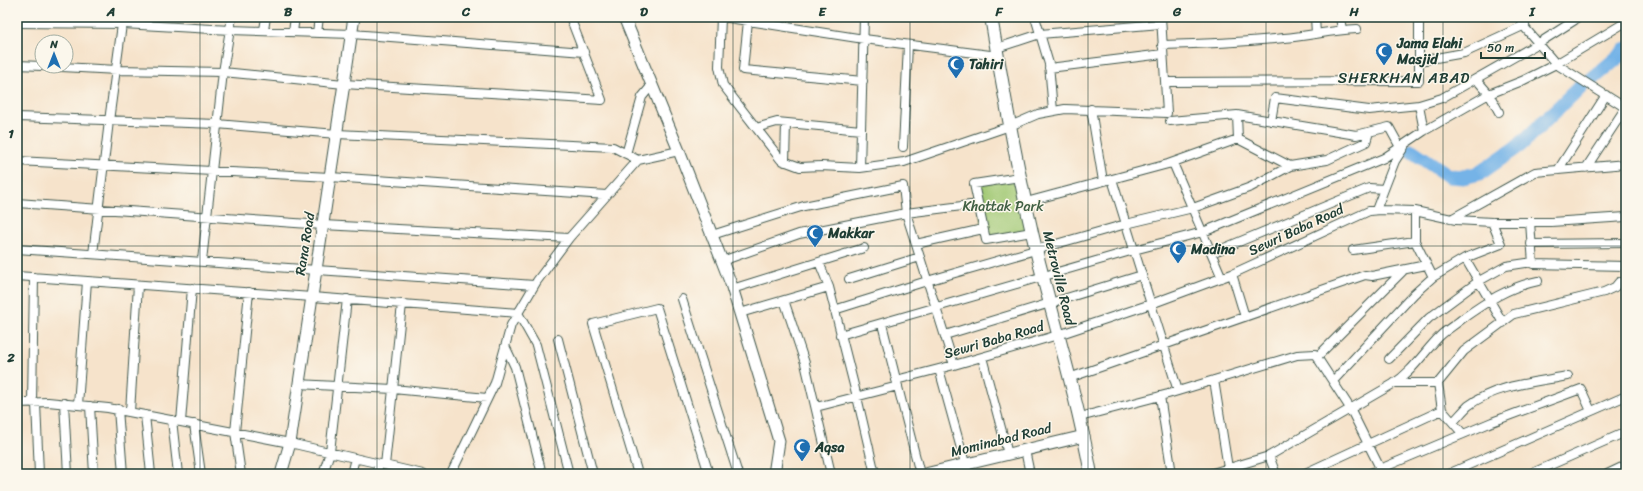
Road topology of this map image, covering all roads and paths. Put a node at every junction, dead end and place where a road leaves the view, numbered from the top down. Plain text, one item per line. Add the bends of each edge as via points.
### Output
1 (232, 17) edge
2 (266, 17) edge
3 (295, 17) edge
4 (319, 17) edge
5 (354, 17) edge
6 (570, 17) edge
7 (624, 17) edge
8 (721, 17) edge
9 (864, 17) edge
10 (991, 17) edge
11 (1035, 17) edge
12 (1315, 17) edge
13 (1340, 17) edge
14 (1419, 17) edge
15 (1520, 17) edge
16 (1575, 17) edge
17 (1161, 20) edge
18 (123, 21) edge
19 (748, 21) junction
20 (1626, 22) edge
21 (17, 23) edge
22 (1525, 25) junction
23 (1357, 29) dead end
24 (230, 30) junction
25 (264, 30) junction
26 (1342, 30) junction
27 (293, 32) junction
28 (317, 33) junction
29 (352, 34) junction
30 (1040, 34) junction
31 (1316, 34) junction
32 (864, 39) junction
33 (1538, 43) junction
34 (908, 44) junction
35 (1162, 49) junction
36 (584, 52) junction
37 (997, 52) junction
38 (1419, 61) junction
39 (17, 64) edge
40 (1556, 64) junction
41 (34, 65) edge
42 (74, 68) edge
43 (1049, 68) junction
44 (117, 70) junction
45 (223, 72) junction
46 (1476, 79) junction
47 (863, 81) junction
48 (1165, 82) junction
49 (344, 84) junction
50 (652, 85) junction
51 (1489, 94) junction
52 (1606, 95) junction
53 (1419, 104) junction
54 (1626, 107) edge
55 (1091, 110) junction
56 (1053, 111) junction
57 (1499, 112) dead end
58 (1237, 115) junction
59 (17, 117) edge
60 (109, 120) junction
61 (1170, 121) dead end
62 (1271, 121) junction
63 (786, 123) junction
64 (217, 124) junction
65 (1010, 126) junction
66 (756, 128) junction
67 (861, 130) junction
68 (1424, 131) junction
69 (1369, 132) junction
70 (337, 134) junction
71 (1238, 139) junction
72 (1403, 145) junction
73 (903, 148) dead end
74 (679, 151) junction
75 (626, 154) junction
76 (638, 160) junction
77 (17, 161) edge
78 (784, 162) junction
79 (1173, 163) junction
80 (1626, 164) edge
81 (104, 165) junction
82 (1290, 166) junction
83 (860, 168) junction
84 (1586, 168) junction
85 (1558, 170) junction
86 (212, 171) junction
87 (330, 177) junction
88 (1020, 177) junction
89 (1112, 179) junction
90 (1103, 181) junction
91 (1384, 189) junction
92 (607, 195) junction
93 (1026, 202) junction
94 (17, 203) edge
95 (978, 204) junction
96 (1193, 208) junction
97 (98, 209) junction
98 (1376, 210) junction
99 (1415, 211) junction
100 (906, 213) junction
101 (206, 217) junction
102 (1626, 217) edge
103 (1450, 219) junction
104 (1492, 222) junction
105 (1530, 222) junction
106 (1126, 224) junction
107 (323, 225) junction
108 (983, 229) junction
109 (1032, 232) junction
110 (1203, 232) junction
111 (712, 235) junction
112 (569, 238) junction
113 (1415, 241) junction
114 (1626, 243) edge
115 (916, 244) junction
116 (1532, 244) junction
117 (864, 248) dead end
118 (17, 249) edge
119 (1036, 250) junction
120 (1134, 250) junction
121 (1353, 250) dead end
122 (1212, 253) junction
123 (93, 254) junction
124 (920, 257) junction
125 (1465, 258) junction
126 (722, 260) junction
127 (202, 261) junction
128 (819, 262) junction
129 (1533, 262) junction
130 (1426, 265) junction
131 (1626, 266) edge
132 (316, 269) junction
133 (1404, 270) junction
134 (1232, 274) junction
135 (17, 276) edge
136 (1142, 276) junction
137 (1433, 277) junction
138 (34, 278) junction
139 (1043, 278) junction
140 (1222, 278) junction
141 (849, 279) dead end
142 (86, 281) junction
143 (927, 281) junction
144 (1479, 281) junction
145 (1538, 281) dead end
146 (1619, 282) dead end
147 (138, 285) junction
148 (534, 285) junction
149 (829, 287) junction
150 (192, 288) junction
151 (732, 289) junction
152 (249, 292) junction
153 (312, 296) junction
154 (347, 299) junction
155 (682, 299) dead end
156 (784, 300) junction
157 (1490, 300) junction
158 (1050, 303) junction
159 (402, 304) junction
160 (1151, 304) junction
161 (936, 308) junction
162 (834, 310) junction
163 (518, 313) junction
164 (740, 313) junction
165 (1245, 317) junction
166 (1503, 323) junction
167 (882, 324) junction
168 (1058, 334) junction
169 (840, 335) junction
170 (944, 335) junction
171 (558, 339) dead end
172 (1164, 345) junction
173 (505, 346) junction
174 (982, 357) junction
175 (1318, 357) junction
176 (1389, 359) dead end
177 (954, 365) junction
178 (939, 369) junction
179 (1568, 376) dead end
180 (1070, 378) junction
181 (1214, 380) junction
182 (1333, 381) junction
183 (897, 383) junction
184 (1395, 383) junction
185 (1438, 383) junction
186 (298, 384) junction
187 (338, 386) junction
188 (393, 389) junction
189 (1178, 391) junction
190 (1160, 396) junction
191 (1626, 396) edge
192 (857, 397) junction
193 (488, 398) junction
194 (17, 403) edge
195 (34, 403) junction
196 (64, 404) junction
197 (78, 405) junction
198 (90, 406) junction
199 (816, 407) junction
200 (1350, 408) junction
201 (118, 409) junction
202 (1442, 410) junction
203 (1591, 411) junction
204 (130, 412) junction
205 (145, 415) junction
206 (1080, 417) junction
207 (172, 420) junction
208 (181, 422) junction
209 (1453, 422) junction
210 (194, 424) junction
211 (235, 432) junction
212 (1626, 432) edge
213 (1463, 434) junction
214 (1084, 436) junction
215 (290, 443) junction
216 (1368, 443) junction
217 (1024, 450) junction
218 (330, 452) junction
219 (1008, 454) junction
220 (1268, 456) junction
221 (355, 458) junction
222 (382, 464) junction
223 (1626, 465) edge
224 (1228, 468) junction
225 (967, 469) edge
226 (1381, 471) edge
227 (39, 474) edge
228 (68, 474) edge
229 (94, 474) edge
230 (123, 474) edge
231 (151, 474) edge
232 (178, 474) edge
233 (201, 474) edge
234 (241, 474) edge
235 (281, 474) edge
236 (323, 474) edge
237 (351, 474) edge
238 (376, 474) edge
239 (423, 474) edge
240 (451, 474) edge
241 (542, 474) edge
242 (569, 474) edge
243 (593, 474) edge
244 (638, 474) edge
245 (709, 474) edge
246 (738, 474) edge
247 (774, 474) edge
248 (831, 474) edge
249 (875, 474) edge
250 (920, 474) edge
251 (925, 474) edge
252 (1030, 474) edge
253 (1091, 474) edge
254 (1172, 474) edge
255 (1209, 474) edge
256 (1276, 474) edge
257 (1303, 474) edge
258 (1368, 474) edge
259 (1448, 474) edge
260 (1530, 474) edge
261 (1607, 474) edge

1 - 24 street
2 - 25 street
3 - 27 street
4 - 28 street
5 - 29 street, Rana Road
6 - 36 street
7 - 50 street
8 - 19 street
8 - 66 street via 719,67 723,85
9 - 32 street
10 - 37 main road, Metroville Road
11 - 30 street
12 - 31 street
13 - 26 street
14 - 38 street
15 - 22 street
16 - 33 street via 1575,20
17 - 30 street
17 - 35 street
18 - 21 street
18 - 24 street
18 - 44 street
19 - 32 street
19 - 47 street via 743,70
20 - 40 street
22 - 33 street
22 - 38 street via 1464,53
23 - 26 street
24 - 25 street
24 - 45 street
25 - 27 street
26 - 31 street
27 - 28 street
28 - 29 street
29 - 36 street
29 - 49 street, Rana Road
30 - 37 street
30 - 43 street
31 - 35 street
32 - 34 street
32 - 47 street
33 - 40 street
33 - 46 street
34 - 37 street
34 - 73 street
35 - 43 street
35 - 48 street
36 - 49 street via 602,100
37 - 65 main road, Metroville Road
38 - 48 street via 1419,81
39 - 41 street
40 - 51 street
40 - 52 street
42 - 44 street
43 - 56 street
44 - 45 street
44 - 60 street
45 - 49 street
45 - 64 street
46 - 51 street
46 - 53 street via 1442,98
47 - 67 street
48 - 55 street via 1167,113
49 - 70 street, Rana Road
50 - 74 street
50 - 75 street via 642,97
51 - 57 street
51 - 68 street
52 - 54 street
52 - 85 street
53 - 62 street via 1369,110 1275,98
53 - 68 street
54 - 84 street
55 - 56 street
55 - 90 street
56 - 65 street via 1038,114
58 - 61 street
58 - 62 street
58 - 71 street
59 - 60 street
60 - 64 street
60 - 81 street
62 - 69 street via 1356,135
63 - 66 street via 777,122
63 - 67 street
63 - 78 street
64 - 70 street
64 - 86 street
65 - 83 street via 904,162
65 - 88 main road, Metroville Road
66 - 78 street
67 - 83 street
68 - 72 street
69 - 72 street via 1389,127
69 - 82 street via 1366,142 1327,160
70 - 75 street via 613,147
70 - 87 street, Rana Road
71 - 79 street
71 - 82 street
72 - 91 street
72 - 110 street via 1384,158
74 - 76 street
74 - 111 street
75 - 76 street
76 - 92 street
77 - 81 street
78 - 83 street via 800,167
79 - 89 street
79 - 96 street
80 - 84 street
81 - 86 street
81 - 97 street
82 - 96 street via 1251,187
84 - 85 street
85 - 103 street via 1535,172
86 - 87 street
86 - 101 street
87 - 92 street
87 - 107 street, Rana Road
88 - 93 main road, Metroville Road
88 - 95 street via 974,184
89 - 90 street
89 - 106 street
90 - 93 street
91 - 98 street
91 - 122 street via 1369,188
92 - 112 street
93 - 109 main road, Metroville Road
94 - 97 street
95 - 100 street
95 - 108 street
96 - 106 street
96 - 110 street
97 - 101 street
97 - 123 street
98 - 99 street, Sewri Baba Road
98 - 134 street, Sewri Baba Road
99 - 103 street, Sewri Baba Road
99 - 113 street
100 - 111 street via 902,186 804,206
100 - 115 street
100 - 126 street via 799,234
101 - 107 street
101 - 127 street
102 - 105 street, Sewri Baba Road
103 - 104 street, Sewri Baba Road
104 - 105 street, Sewri Baba Road
104 - 125 street via 1501,244
105 - 116 street
106 - 119 street
106 - 120 street
107 - 112 street
107 - 132 street, Rana Road
108 - 109 street via 986,240
108 - 115 street
109 - 119 main road, Metroville Road
110 - 120 street
110 - 122 street
111 - 126 street
112 - 148 street
113 - 121 street
113 - 130 street
114 - 116 street
115 - 124 street
116 - 129 street
117 - 128 street
118 - 123 street
119 - 139 main road, Metroville Road
119 - 143 street
120 - 136 street
120 - 139 street
122 - 140 street
123 - 127 street
124 - 141 street
124 - 143 street
125 - 137 street
125 - 144 street
126 - 151 street
127 - 132 street
128 - 149 street
128 - 151 street
129 - 131 street
129 - 144 street via 1506,266
130 - 133 street
130 - 137 street
132 - 148 street
132 - 153 street, Rana Road
133 - 165 street via 1365,276
133 - 175 street
134 - 140 street, Sewri Baba Road
134 - 165 street
135 - 138 street
136 - 158 street
136 - 160 street
137 - 182 street
138 - 142 street
138 - 195 street
139 - 158 main road, Metroville Road
139 - 161 street
140 - 160 street, Sewri Baba Road
142 - 147 street
142 - 197 street
143 - 161 street
143 - 162 street
144 - 157 street
144 - 176 street via 1429,318
145 - 157 street via 1522,284
146 - 166 street via 1604,292 1514,314
147 - 150 street
147 - 204 street
148 - 163 street
149 - 156 street
149 - 162 street
150 - 152 street
150 - 208 street
151 - 164 street
152 - 153 street
152 - 211 street
153 - 154 street
153 - 186 street, Rana Road
154 - 159 street
154 - 187 street
155 - 246 street
156 - 164 street
156 - 199 street via 805,363
157 - 166 street
157 - 184 street via 1441,335 1403,378
158 - 168 main road, Metroville Road
158 - 170 street
159 - 163 street
159 - 188 street
160 - 168 street, Sewri Baba Road
160 - 172 street
161 - 167 street
161 - 170 street
162 - 169 street
163 - 173 street via 511,325
163 - 242 street via 536,345
164 - 247 street via 779,441
165 - 172 street
166 - 185 street via 1464,351
167 - 169 street
167 - 183 street
168 - 174 street, Sewri Baba Road
168 - 180 main road, Metroville Road
169 - 192 street
170 - 177 street
171 - 243 street
172 - 180 street
172 - 189 street
173 - 193 street
173 - 241 street via 515,367
174 - 177 street, Sewri Baba Road
174 - 219 street
175 - 181 street via 1315,354 1297,355
175 - 182 street
177 - 178 street, Sewri Baba Road
178 - 183 street, Sewri Baba Road
178 - 225 street
179 - 209 street via 1488,394 1468,406
180 - 206 main road, Metroville Road
181 - 189 street
181 - 224 street
182 - 200 street
183 - 192 street, Sewri Baba Road
183 - 250 street
184 - 185 street
184 - 200 street
185 - 202 street
186 - 187 street
186 - 215 street, Rana Road
187 - 188 street
187 - 218 street
188 - 193 street
188 - 222 street
189 - 190 street
190 - 206 street
190 - 254 street
191 - 203 street
192 - 199 street, Sewri Baba Road
192 - 249 street
193 - 240 street
194 - 195 street
195 - 196 street
195 - 227 street
196 - 197 street
196 - 228 street
197 - 198 street
198 - 201 street
198 - 229 street
199 - 248 street
200 - 216 street
200 - 220 street
201 - 204 street
201 - 230 street
202 - 209 street
202 - 216 street
203 - 213 street via 1581,389
203 - 259 street
204 - 205 street
205 - 207 street
205 - 231 street
206 - 214 main road, Metroville Road
207 - 208 street
207 - 232 street
208 - 210 street
209 - 213 street
210 - 211 street
210 - 233 street
211 - 215 street
211 - 234 street
212 - 260 street
213 - 226 street
214 - 217 street, Mominabad Road
214 - 253 main road, Metroville Road
215 - 218 street
215 - 235 street, Rana Road
216 - 226 street
216 - 257 street
217 - 219 street, Mominabad Road
217 - 252 street
218 - 221 street
218 - 236 street
219 - 225 street, Mominabad Road
220 - 224 street
220 - 256 street
221 - 222 street
221 - 237 street
222 - 238 street
222 - 239 street
223 - 261 street
224 - 255 street
225 - 251 street, Mominabad Road
226 - 258 street
244 - 245 street via 593,324 657,308

